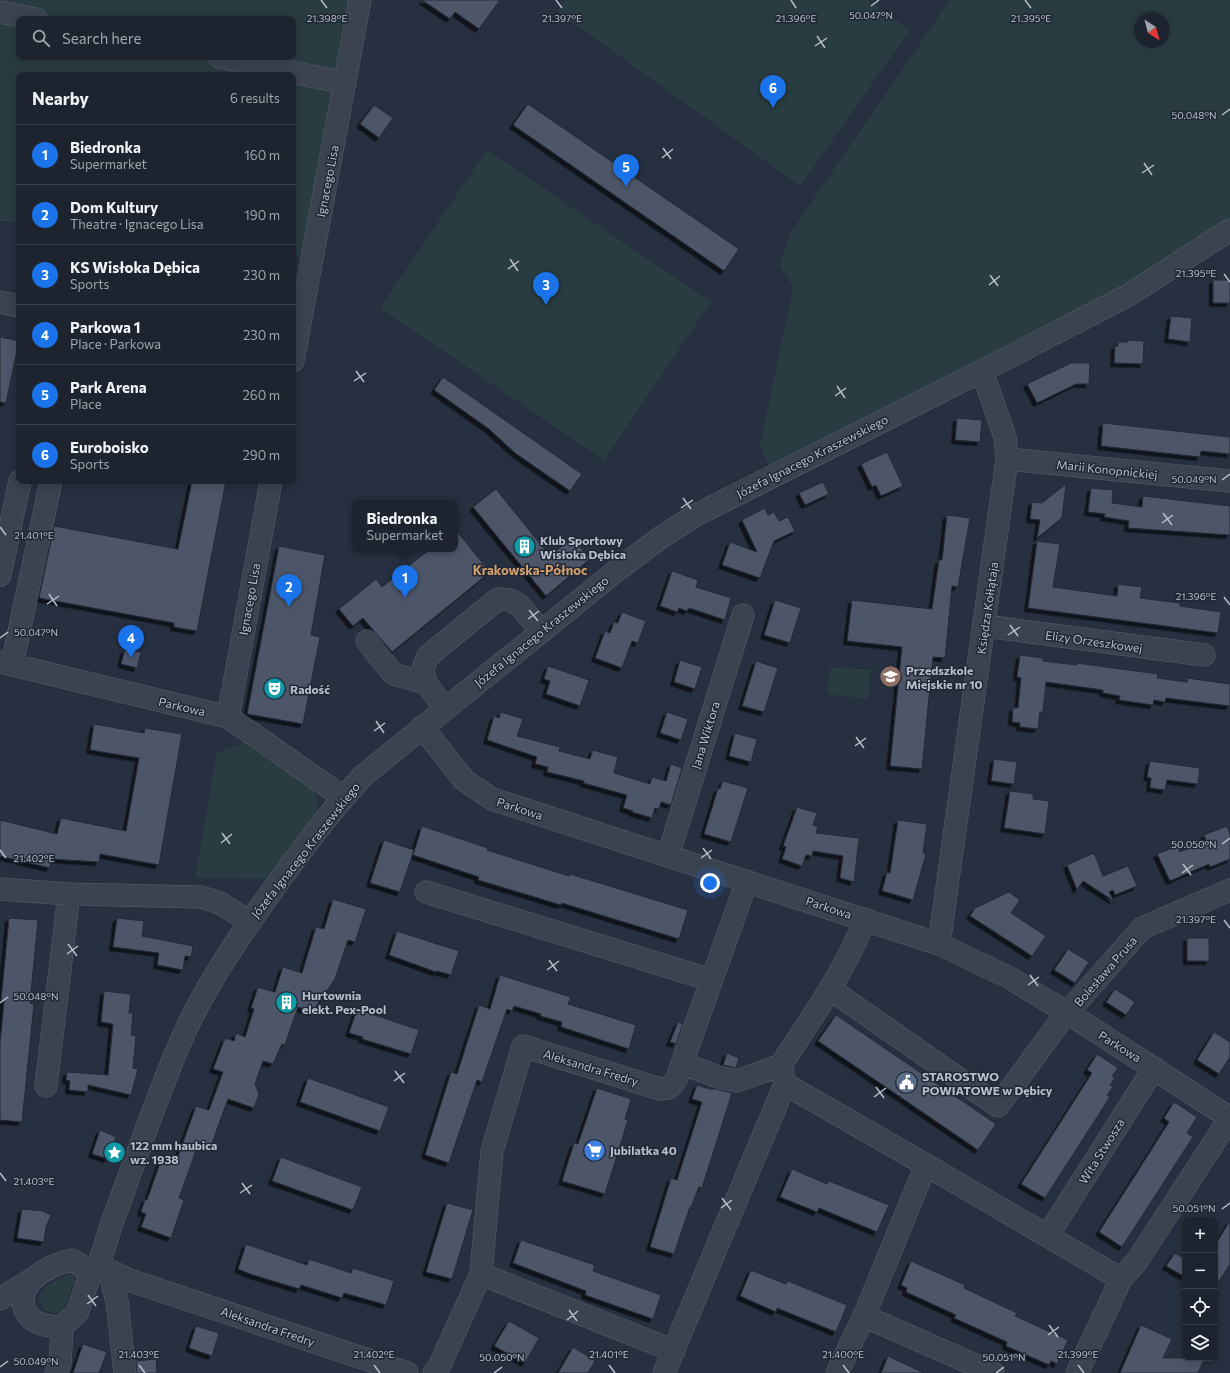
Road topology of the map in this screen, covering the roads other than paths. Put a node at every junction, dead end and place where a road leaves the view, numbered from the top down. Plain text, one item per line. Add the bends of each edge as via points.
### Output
1 (360, 0) edge
2 (0, 12) edge
3 (21, 16) edge
4 (234, 60) edge
5 (292, 72) edge
6 (296, 73) edge
7 (345, 83) junction
8 (1230, 230) edge
9 (0, 302) edge
10 (16, 305) edge
11 (296, 345) edge
12 (982, 371) junction
13 (1007, 459) junction
14 (1230, 481) edge
15 (19, 484) edge
16 (50, 484) edge
17 (270, 484) edge
18 (0, 575) edge
19 (743, 614) dead end
20 (985, 626) junction
21 (541, 631) junction
22 (367, 641) dead end
23 (1204, 655) dead end
24 (6, 663) edge
25 (426, 683) junction
26 (445, 709) junction
27 (228, 717) junction
28 (422, 727) junction
29 (343, 797) junction
30 (668, 856) junction
31 (747, 880) junction
32 (0, 889) edge
33 (1230, 890) edge
34 (426, 892) dead end
35 (69, 894) junction
36 (865, 919) junction
37 (250, 922) junction
38 (940, 944) junction
39 (711, 980) junction
40 (830, 989) junction
41 (1068, 1013) junction
42 (682, 1062) junction
43 (1154, 1068) junction
44 (783, 1075) junction
45 (46, 1086) dead end
46 (1230, 1118) edge
47 (926, 1165) junction
48 (110, 1227) junction
49 (1048, 1235) junction
50 (64, 1262) junction
51 (481, 1274) junction
52 (103, 1277) junction
53 (34, 1278) junction
54 (1121, 1279) junction
55 (0, 1299) edge
56 (0, 1312) edge
57 (26, 1312) junction
58 (864, 1316) junction
59 (62, 1326) junction
60 (674, 1351) junction
61 (56, 1373) edge
62 (124, 1373) edge
63 (407, 1373) edge
64 (434, 1373) edge
65 (664, 1373) edge
66 (837, 1373) edge
67 (993, 1373) edge
68 (1077, 1373) edge

1 - 7 street, Ignacego Lisa
2 - 3 street
4 - 5 street
6 - 7 street
7 - 11 street, Ignacego Lisa
8 - 12 street, Józefa Ignacego Kraszewskiego via 1127,296
9 - 10 street
12 - 13 street, Księdza Kołłątaja via 1005,437
12 - 21 street, Józefa Ignacego Kraszewskiego via 694,516 616,571
13 - 14 street, Marii Konopnickiej
13 - 20 street, Księdza Kołłątaja
15 - 18 street
16 - 24 street
17 - 27 street, Ignacego Lisa
19 - 30 street, Jana Wiktora
20 - 23 street, Elizy Orzeszkowej
20 - 38 street, Księdza Kołłątaja
21 - 25 street via 512,600 498,599 428,656 423,669
21 - 26 street, Józefa Ignacego Kraszewskiego
22 - 25 street via 393,674
24 - 27 street, Parkowa
25 - 26 street
26 - 28 street, Józefa Ignacego Kraszewskiego
27 - 29 street, Parkowa
28 - 29 street, Józefa Ignacego Kraszewskiego via 364,774
28 - 30 street, Parkowa via 464,780 492,799
29 - 37 street, Józefa Ignacego Kraszewskiego
30 - 31 street, Parkowa
31 - 36 street, Parkowa
31 - 39 street, Aleksandra Fredry via 732,928
32 - 35 street
33 - 41 street, Bolesława Prusa via 1142,928
34 - 39 street
35 - 37 street via 201,898 220,903
35 - 45 street
36 - 38 street, Parkowa
36 - 40 street via 856,944
37 - 48 street, Józefa Ignacego Kraszewskiego via 193,1012 170,1066
38 - 41 street, Parkowa via 1008,977
39 - 42 street, Aleksandra Fredry
40 - 41 street, Bolesława Prusa via 998,1106
40 - 44 street
41 - 43 street, Parkowa
42 - 44 street via 715,1076 737,1081
42 - 51 street, Aleksandra Fredry via 672,1086 660,1089 523,1046 492,1151
43 - 46 street, Parkowa
43 - 49 street, Wita Stwosza
44 - 47 street
44 - 60 street
46 - 54 street via 1137,1261
47 - 49 street
47 - 58 street
48 - 50 street, Józefa Ignacego Kraszewskiego via 98,1241
48 - 52 street, Józefa Ignacego Kraszewskiego
49 - 54 street
50 - 52 street via 72,1260
50 - 53 street
51 - 60 street
51 - 64 street, Aleksandra Fredry
52 - 59 street via 77,1313
52 - 62 street via 117,1301
52 - 63 street, Aleksandra Fredry
53 - 55 street
53 - 57 street via 24,1294
54 - 68 street
56 - 57 street
57 - 59 street via 43,1326
58 - 66 street
58 - 67 street
59 - 61 street via 60,1364
60 - 65 street

